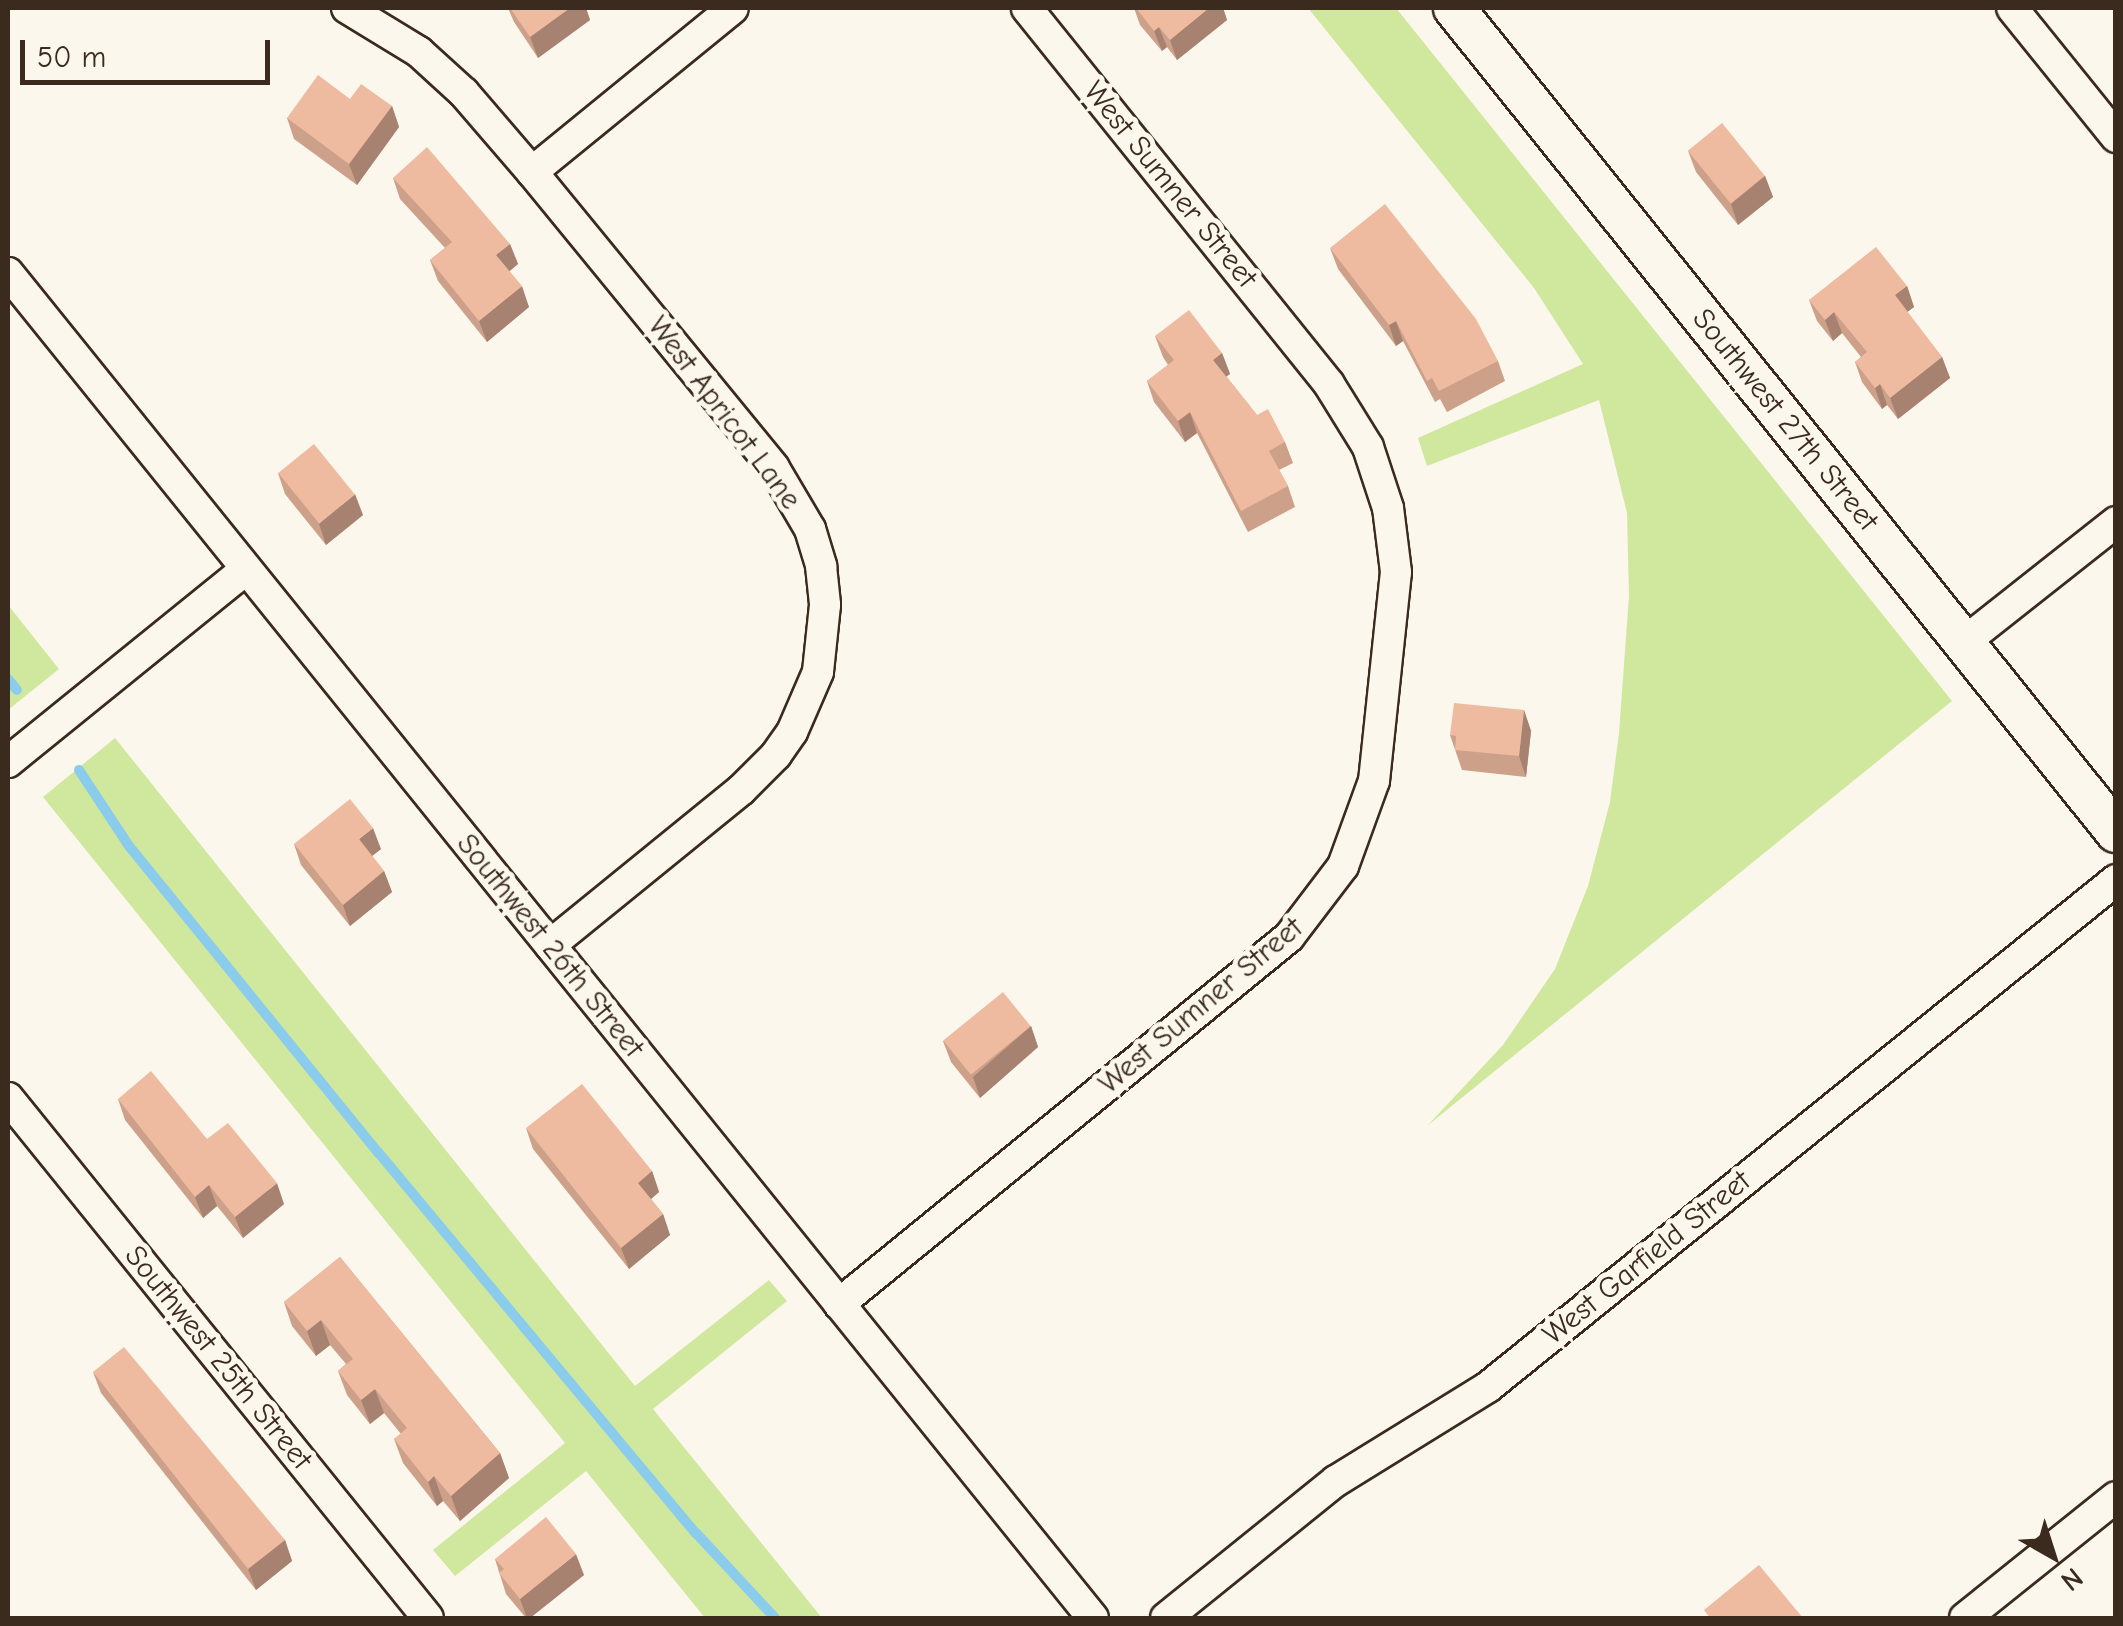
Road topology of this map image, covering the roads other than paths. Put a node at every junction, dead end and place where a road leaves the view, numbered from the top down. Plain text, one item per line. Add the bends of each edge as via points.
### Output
1 (348, 8) edge
2 (733, 8) edge
3 (1027, 8) edge
4 (1454, 8) edge
5 (2012, 8) edge
6 (2116, 137) edge
7 (532, 172) junction
8 (8, 272) edge
9 (2116, 522) edge
10 (246, 569) junction
11 (1963, 643) junction
12 (8, 762) edge
13 (2116, 832) edge
14 (2116, 880) edge
15 (550, 945) junction
16 (8, 1098) edge
17 (839, 1304) junction
18 (2116, 1496) edge
19 (428, 1618) edge
20 (1093, 1618) edge
21 (1166, 1618) edge
22 (1965, 1618) edge

1 - 7 street, West Apricot Lane via 419,52 464,92
2 - 7 street
3 - 17 street, West Sumner Street via 1329,384 1368,447 1388,508 1396,572 1374,781 1343,866 1289,937
4 - 11 street, Southwest 27th Street
5 - 6 street
7 - 15 street, West Apricot Lane via 793,495 810,529 826,605 810,697 776,755
8 - 10 street, Southwest 26th Street
9 - 11 street
10 - 12 street
10 - 15 street, Southwest 26th Street
11 - 13 street, Southwest 27th Street
14 - 21 street, West Garfield Street via 1488,1387 1336,1481
15 - 17 street, Southwest 26th Street
16 - 19 street, Southwest 25th Street
17 - 20 street, Southwest 26th Street
18 - 22 street

